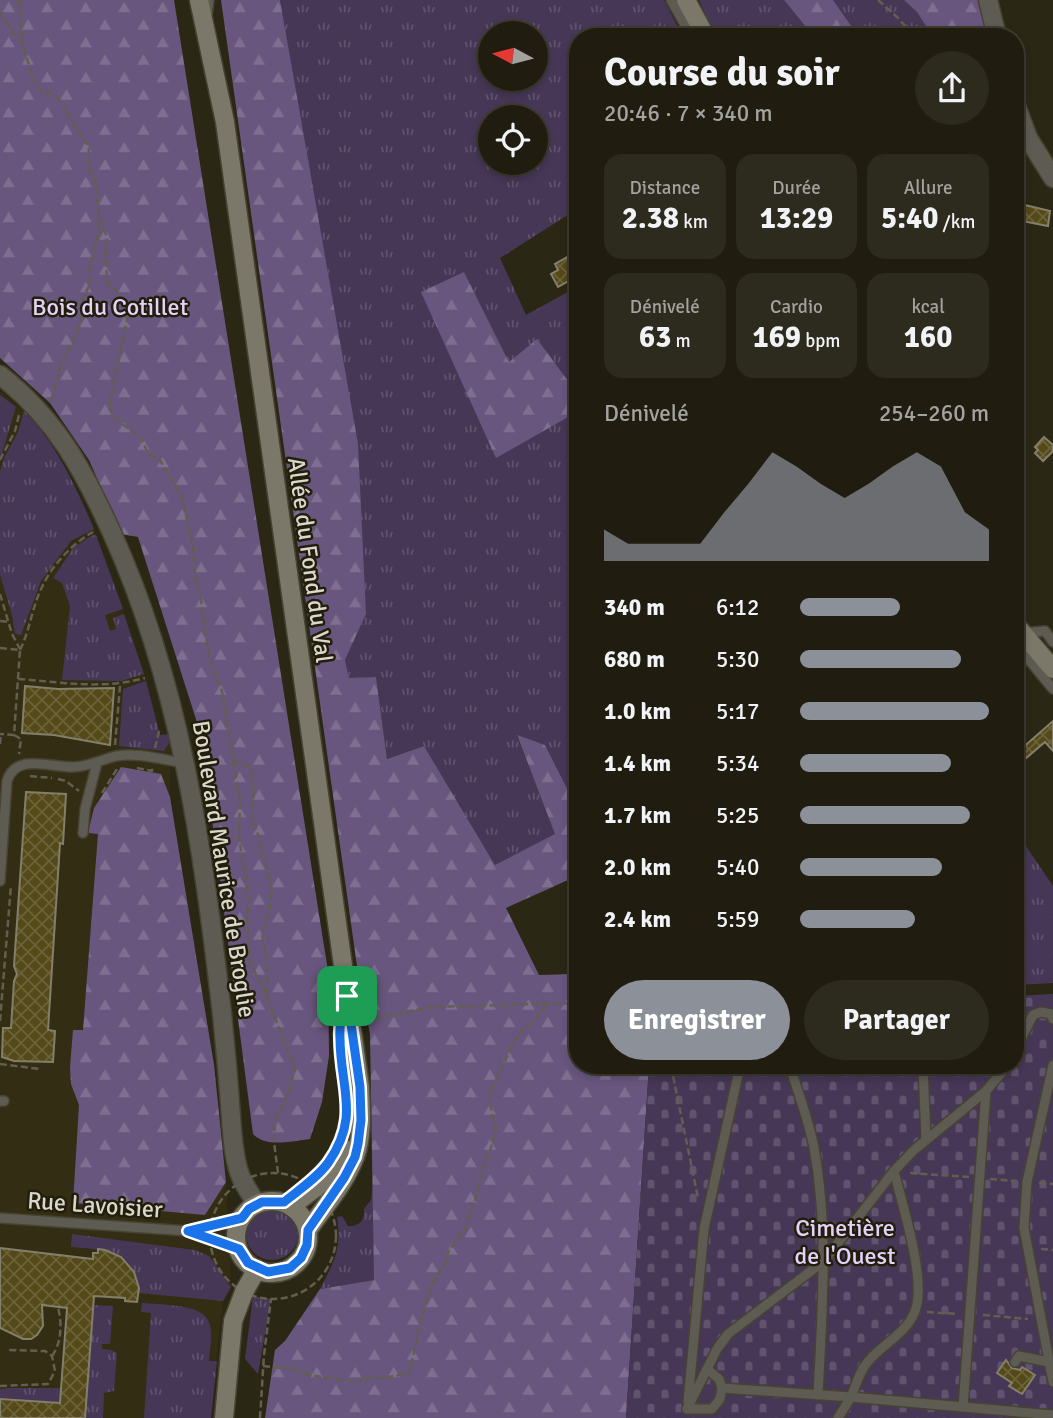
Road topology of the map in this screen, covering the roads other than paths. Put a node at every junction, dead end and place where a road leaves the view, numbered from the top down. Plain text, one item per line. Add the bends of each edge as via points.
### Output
1 (199, 0) edge
2 (209, 0) edge
3 (671, 0) edge
4 (686, 0) edge
5 (988, 0) edge
6 (205, 28) junction
7 (687, 28) edge
8 (701, 28) edge
9 (996, 28) edge
10 (1024, 127) edge
11 (1053, 178) edge
12 (0, 375) edge
13 (1024, 633) edge
14 (1024, 639) edge
15 (1053, 642) edge
16 (1024, 643) edge
17 (1053, 669) edge
18 (1053, 689) edge
19 (97, 763) junction
20 (186, 763) junction
21 (3, 792) edge
22 (83, 833) dead end
23 (0, 881) edge
24 (347, 996) junction
25 (1053, 1019) edge
26 (1024, 1033) edge
27 (1053, 1065) edge
28 (738, 1074) edge
29 (792, 1074) edge
30 (923, 1074) edge
31 (1000, 1074) edge
32 (986, 1091) junction
33 (360, 1129) junction
34 (926, 1140) junction
35 (894, 1171) junction
36 (257, 1204) junction
37 (287, 1204) junction
38 (242, 1218) junction
39 (0, 1219) edge
40 (308, 1230) junction
41 (188, 1231) junction
42 (239, 1249) junction
43 (824, 1261) junction
44 (257, 1269) junction
45 (1015, 1362) dead end
46 (1049, 1362) junction
47 (707, 1369) junction
48 (1053, 1382) edge
49 (722, 1388) junction
50 (818, 1395) junction
51 (851, 1398) junction
52 (963, 1407) junction
53 (687, 1409) junction
54 (1053, 1415) edge
55 (224, 1418) edge
56 (838, 1418) edge

1 - 6 street, Allée du Fond du Val
2 - 6 lane
3 - 7 lane
4 - 8 street
5 - 9 street
6 - 24 street, Allée du Fond du Val via 225,122
10 - 11 street
12 - 20 street, Boulevard Maurice de Broglie via 42,412 74,460 125,561 154,642
13 - 15 lane via 1045,631
14 - 17 street
16 - 18 lane
19 - 20 lane via 129,755
19 - 21 lane via 18,765 10,772
19 - 22 lane
20 - 36 street, Boulevard Maurice de Broglie via 214,946 235,1154 243,1181
21 - 23 lane
24 - 33 street, Allée du Fond du Val via 360,1087
24 - 37 lane via 340,1037 348,1116 327,1164
25 - 26 lane via 1051,1014 1033,1015
27 - 46 lane via 1027,1182 1024,1217
28 - 53 lane via 704,1229
29 - 43 lane via 814,1146
30 - 34 lane
31 - 32 lane
32 - 34 lane
32 - 52 lane
33 - 37 street, Allée du Fond du Val via 332,1174 316,1189
33 - 40 street, Allée du Fond du Val via 355,1157
34 - 35 lane
35 - 43 lane
35 - 51 lane via 915,1259 916,1311 864,1366
36 - 37 street
36 - 38 street
37 - 40 street via 302,1216
38 - 41 lane, Rue Lavoisier
38 - 42 street
39 - 41 lane, Rue Lavoisier
40 - 44 street via 305,1252 296,1264 275,1272
41 - 42 lane, Rue Lavoisier
42 - 44 street
43 - 47 lane via 728,1334
43 - 50 lane
44 - 55 street via 233,1321
45 - 46 lane via 1019,1356
46 - 48 lane
47 - 49 lane
47 - 53 lane
49 - 50 lane
49 - 53 lane via 712,1409
50 - 51 lane
51 - 52 lane
51 - 56 lane
52 - 54 lane

